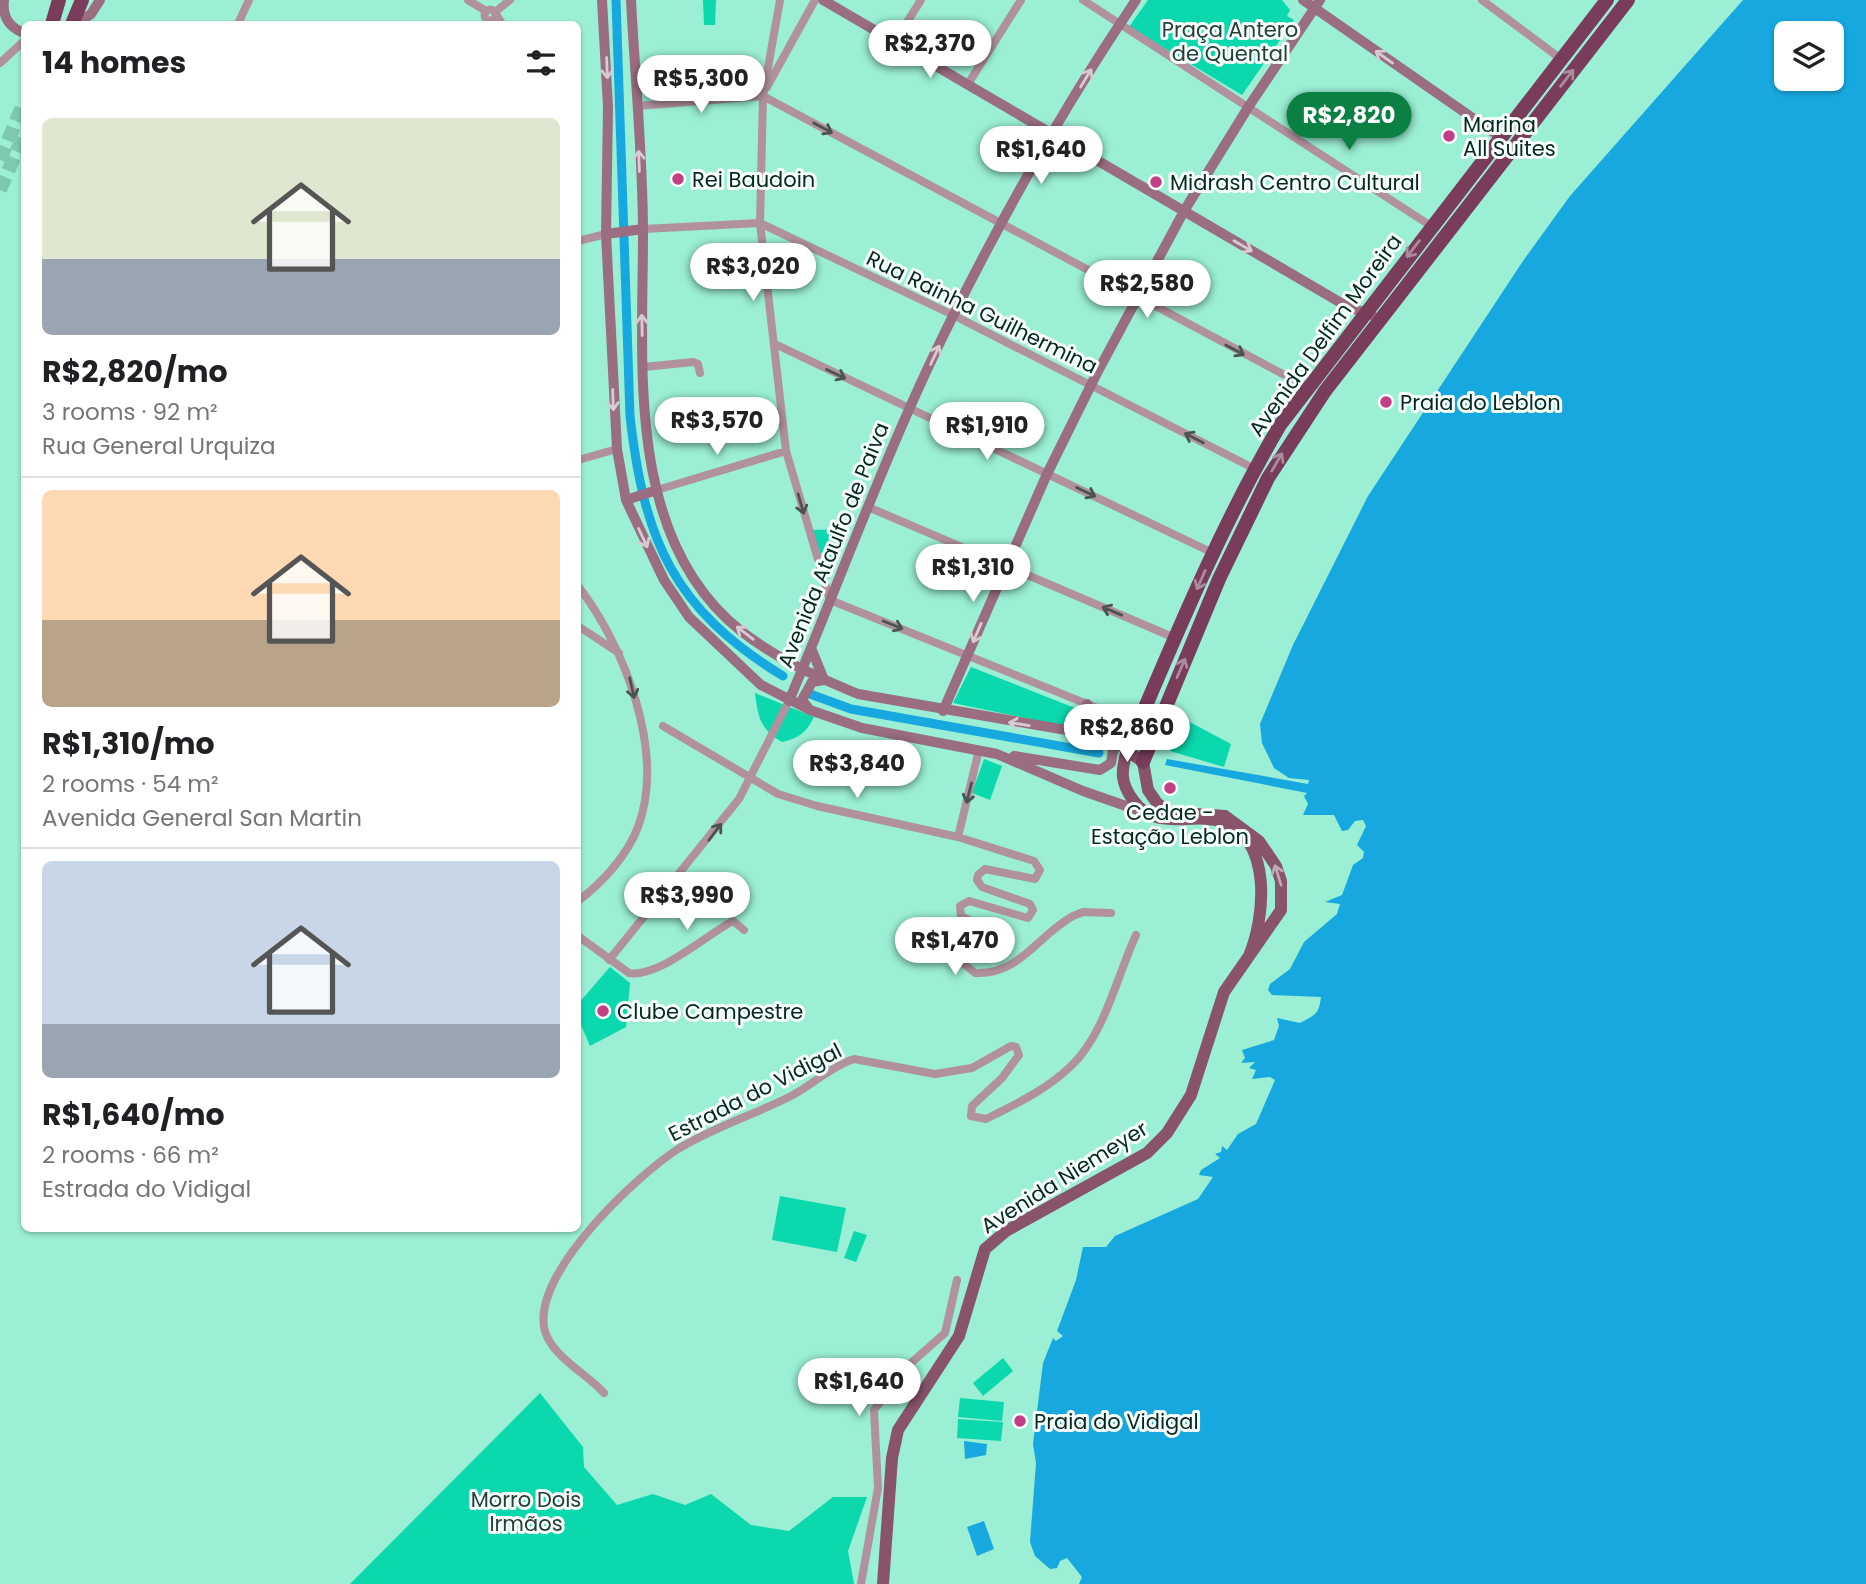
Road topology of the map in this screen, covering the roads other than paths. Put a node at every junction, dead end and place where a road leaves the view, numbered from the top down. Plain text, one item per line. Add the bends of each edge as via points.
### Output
1 (4, 0) edge
2 (60, 0) edge
3 (82, 0) edge
4 (100, 0) edge
5 (249, 0) edge
6 (468, 0) edge
7 (510, 0) edge
8 (602, 0) edge
9 (631, 0) edge
10 (780, 0) edge
11 (815, 0) edge
12 (823, 0) edge
13 (921, 0) edge
14 (1021, 0) edge
15 (1083, 0) edge
16 (1136, 0) edge
17 (1303, 0) edge
18 (1482, 0) edge
19 (1607, 0) edge
20 (1628, 0) edge
21 (1318, 4) edge
22 (487, 17) edge
23 (53, 21) edge
24 (75, 21) edge
25 (79, 21) edge
26 (239, 21) edge
27 (1120, 23) junction
28 (21, 32) edge
29 (895, 41) junction
30 (21, 44) edge
31 (1561, 59) junction
32 (0, 62) edge
33 (968, 84) junction
34 (763, 96) junction
35 (637, 106) junction
36 (1249, 106) junction
37 (1052, 133) junction
38 (1500, 137) junction
39 (1465, 209) junction
40 (1184, 211) junction
41 (760, 223) junction
42 (1003, 224) junction
43 (1431, 226) junction
44 (643, 229) junction
45 (606, 234) junction
46 (581, 240) edge
47 (1137, 298) junction
48 (1363, 313) junction
49 (1385, 313) junction
50 (953, 315) junction
51 (775, 344) junction
52 (644, 368) junction
53 (700, 373) dead end
54 (1090, 386) junction
55 (1307, 387) junction
56 (910, 410) junction
57 (617, 449) junction
58 (786, 451) junction
59 (581, 459) edge
60 (1255, 469) junction
61 (1047, 474) junction
62 (657, 491) junction
63 (626, 500) junction
64 (868, 507) junction
65 (1213, 554) junction
66 (1006, 565) junction
67 (581, 591) edge
68 (830, 600) junction
69 (581, 628) edge
70 (1175, 638) junction
71 (811, 648) junction
72 (621, 655) junction
73 (968, 655) junction
74 (802, 670) junction
75 (824, 680) junction
76 (789, 701) junction
77 (1087, 704) junction
78 (810, 710) junction
79 (943, 710) junction
80 (1138, 725) junction
81 (663, 726) dead end
82 (1154, 731) junction
83 (1086, 734) junction
84 (1109, 739) junction
85 (979, 750) junction
86 (1127, 750) junction
87 (997, 754) junction
88 (1143, 762) junction
89 (751, 779) junction
90 (1146, 813) junction
91 (958, 837) junction
92 (1262, 897) junction
93 (581, 898) edge
94 (1283, 899) junction
95 (1111, 913) dead end
96 (744, 930) dead end
97 (1136, 935) dead end
98 (581, 938) edge
99 (1249, 956) junction
100 (609, 960) junction
101 (957, 1280) dead end
102 (604, 1393) dead end
103 (886, 1555) junction
104 (861, 1584) edge
105 (883, 1584) edge
106 (891, 1584) edge

1 - 28 main road via 5,17
2 - 23 highway
3 - 24 highway
4 - 25 main road
5 - 26 street
6 - 22 street
7 - 22 street
8 -> 45 main road via 608,107
9 - 35 main road
10 - 34 street
11 - 34 street
12 - 29 main road
13 - 29 street
14 - 33 street
15 - 27 street
16 - 27 main road, Avenida Ataulfo de Paiva
17 - 21 main road
18 - 31 street
19 - 31 highway, Avenida Delfim Moreira
39 -> 20 highway, Avenida Delfim Moreira
21 - 36 main road
38 -> 21 main road
27 - 36 street
37 -> 27 main road, Avenida Ataulfo de Paiva
29 - 33 main road
30 - 32 street
31 - 38 highway, Avenida Delfim Moreira
33 - 37 main road
34 - 35 street
34 - 41 street
34 -> 42 street
44 -> 35 main road
36 - 40 main road
36 - 43 street
37 - 40 main road
37 - 42 main road, Avenida Ataulfo de Paiva
38 - 39 highway via 1503,146 1466,196
38 - 43 highway, Avenida Delfim Moreira
39 - 49 highway, Avenida Delfim Moreira
40 - 47 main road
40 -> 48 main road
41 - 44 street, Rua Rainha Guilhermina
41 - 50 street, Rua Rainha Guilhermina
41 - 51 street
42 - 47 street
42 - 50 main road, Avenida Ataulfo de Paiva
43 -> 48 highway, Avenida Delfim Moreira
44 - 45 main road
52 -> 44 main road
45 - 46 street
45 -> 57 main road
47 - 54 main road
47 -> 55 street
48 - 49 main road
48 - 55 highway, Avenida Delfim Moreira
82 -> 49 highway, Avenida Delfim Moreira via 1268,478 1307,415
50 - 54 street, Rua Rainha Guilhermina
56 -> 50 main road, Avenida Ataulfo de Paiva
51 -> 56 street
51 - 58 street
52 - 53 street via 693,362
52 - 62 main road
60 -> 54 street, Rua Rainha Guilhermina
54 - 61 main road
55 - 60 highway, Avenida Delfim Moreira
56 - 61 street
56 - 64 main road, Avenida Ataulfo de Paiva
57 - 59 street
57 - 63 main road
58 - 62 street
58 -> 68 street
60 - 65 highway, Avenida Delfim Moreira
61 -> 65 street
61 - 66 main road
62 - 63 main road
74 -> 62 main road via 742,632 702,589 676,547
63 -> 76 main road via 664,580 689,617 761,685
64 - 66 street
64 - 68 main road, Avenida Ataulfo de Paiva
65 -> 70 highway, Avenida Delfim Moreira
70 -> 66 street
66 -> 73 main road
67 - 72 street
68 - 71 main road, Avenida Ataulfo de Paiva
68 -> 73 street
69 - 72 street
70 - 80 highway, Avenida Delfim Moreira
71 - 74 main road, Avenida Ataulfo de Paiva
71 - 75 main road
72 -> 93 street via 642,739 644,804 628,846
73 - 77 street
73 - 79 main road
74 - 75 main road
74 - 76 main road, Avenida Ataulfo de Paiva
75 - 78 main road via 811,681 807,687 802,700
75 - 79 main road via 858,694
76 - 78 main road
76 - 89 street
77 - 80 street
77 - 83 main road via 1095,722
78 - 85 main road via 862,728
83 -> 79 main road
80 - 82 street
80 - 86 highway, Avenida Delfim Moreira
81 - 89 street
82 - 88 highway, Avenida Delfim Moreira
83 - 84 main road
84 - 86 main road
84 - 87 main road via 1111,763 1100,770
85 - 87 main road
85 -> 91 street
86 - 88 main road
86 - 90 main road, Avenida Delfim Moreira via 1122,770 1128,793
87 - 90 main road via 1083,792
94 -> 88 main road via 1276,866 1259,841 1225,816 1179,814 1163,807 1148,790
89 - 91 street via 778,794 817,806
100 -> 89 street via 704,846
90 - 92 main road, Avenida Niemeyer via 1161,819 1214,820 1232,827 1252,853
91 - 95 street via 1027,856 1040,870 1035,879 994,869 978,875 982,887 1025,901 1033,910 1022,919 969,901 962,903 961,916 1005,935 1007,942 998,949 966,940 960,943 956,953 967,969 987,973 1007,967 1073,916
92 - 94 main road via 1272,905
92 - 99 main road, Avenida Niemeyer
94 - 99 main road, Avenida Niemeyer via 1276,921
96 - 100 street via 733,922 638,975
97 - 102 street, Estrada do Vidigal via 1099,1022 1074,1063 1050,1084 986,1119 971,1116 972,1106 1019,1055 1016,1046 972,1068 935,1074 854,1059 792,1096 679,1149 630,1187 577,1245 550,1290 545,1308 549,1342
98 - 100 street
99 - 103 main road, Avenida Niemeyer via 1224,992 1191,1095 1177,1122 1158,1143 1127,1165 1006,1231 985,1249 955,1343 898,1430
101 - 104 street via 945,1333 912,1362 874,1410 878,1488
103 - 105 main road, Avenida Niemeyer
103 - 106 main road, Avenida Niemeyer

